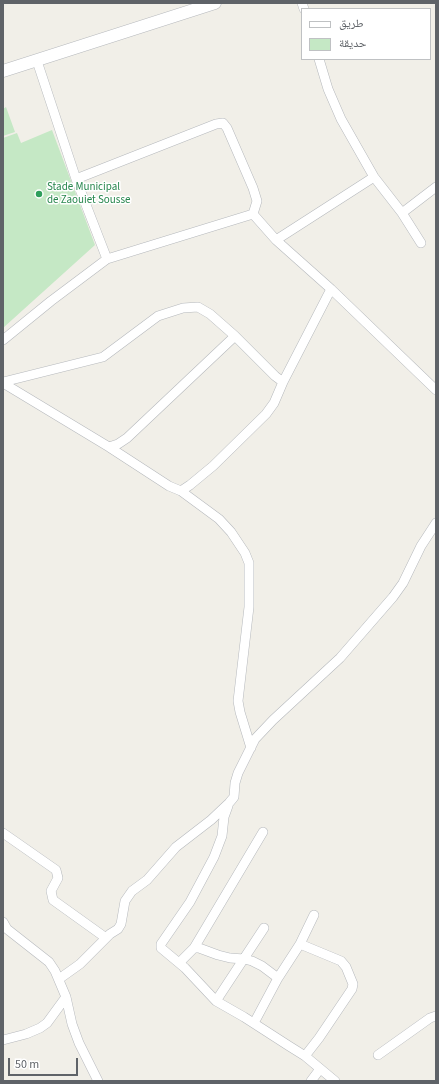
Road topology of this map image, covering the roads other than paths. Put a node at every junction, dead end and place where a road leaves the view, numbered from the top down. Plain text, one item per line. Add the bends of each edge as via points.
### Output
1 (215, 3) edge
2 (319, 60) edge
3 (37, 61) junction
4 (4, 68) edge
5 (374, 177) junction
6 (76, 179) junction
7 (436, 187) edge
8 (402, 213) junction
9 (253, 214) junction
10 (276, 240) junction
11 (421, 242) dead end
12 (107, 259) junction
13 (331, 289) junction
14 (235, 336) junction
15 (3, 340) edge
16 (3, 382) edge
17 (283, 382) junction
18 (436, 390) edge
19 (109, 447) junction
20 (181, 490) junction
21 (436, 523) edge
22 (251, 748) junction
23 (229, 803) junction
24 (263, 832) dead end
25 (3, 833) edge
26 (314, 915) dead end
27 (3, 922) edge
28 (264, 928) dead end
29 (106, 938) junction
30 (300, 944) junction
31 (194, 948) junction
32 (244, 959) junction
33 (178, 963) junction
34 (278, 978) junction
35 (59, 979) junction
36 (66, 997) junction
37 (216, 1001) junction
38 (436, 1016) edge
39 (254, 1023) junction
40 (3, 1040) edge
41 (378, 1055) dead end
42 (304, 1056) junction
43 (320, 1069) junction
44 (98, 1081) edge
45 (311, 1081) edge
46 (335, 1081) edge

1 - 3 street
2 - 5 street via 341,119
3 - 4 street
3 - 6 street
5 - 8 street
5 - 10 street
6 - 9 street via 223,123 253,188 257,201
6 - 12 street
7 - 8 street
8 - 11 street
9 - 10 street
9 - 12 street
10 - 13 street
12 - 15 street
13 - 17 street
13 - 18 street
14 - 16 street via 204,310 198,307 183,308 158,316 103,357
14 - 17 street
14 - 19 street via 127,438
16 - 19 street
17 - 20 street via 266,414 213,466
19 - 20 street via 169,486
20 - 22 street via 220,518 245,553 248,563 249,607 238,701
21 - 22 street via 393,597 340,658 261,732
22 - 23 street via 238,773 234,797
23 - 29 street via 176,847 147,880 132,891 125,901 121,924
23 - 33 street via 222,836 214,857 190,902 160,944
24 - 31 street
25 - 29 street via 56,870 58,878 51,891 53,900
26 - 30 street
27 - 35 street via 7,929 49,962
28 - 32 street
29 - 35 street via 80,964
30 - 34 street
30 - 42 street via 340,961 346,967 353,984 319,1038
31 - 32 street via 230,958
31 - 33 street
32 - 34 street via 262,966
32 - 37 street
33 - 37 street
34 - 39 street
35 - 36 street
36 - 40 street via 47,1023 40,1028
36 - 44 street via 79,1043
37 - 39 street
38 - 41 street
39 - 42 street
42 - 43 street
43 - 45 street
43 - 46 street

